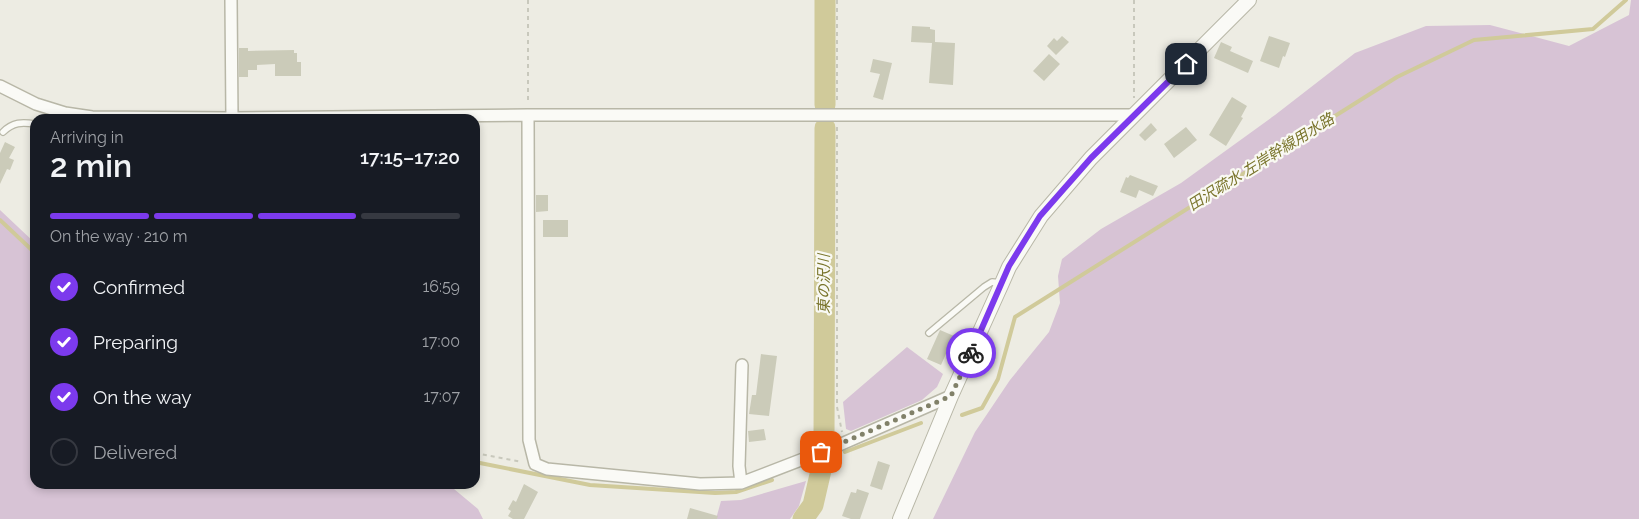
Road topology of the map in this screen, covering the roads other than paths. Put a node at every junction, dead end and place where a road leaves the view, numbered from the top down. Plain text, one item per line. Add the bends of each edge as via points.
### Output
1 (232, 0) edge
2 (1250, 0) edge
3 (0, 86) edge
4 (67, 114) edge
5 (232, 114) edge
6 (480, 115) edge
7 (528, 115) junction
8 (1134, 115) junction
9 (30, 124) edge
10 (3, 132) dead end
11 (1002, 282) junction
12 (929, 333) dead end
13 (742, 365) dead end
14 (951, 396) junction
15 (741, 483) junction
16 (900, 519) edge

1 - 5 street
2 - 8 street
3 - 4 street via 36,104
6 - 7 street
7 - 8 street
7 - 15 street via 529,440 535,464 547,469 690,484
8 - 11 street via 1040,216
9 - 10 lane via 10,125
11 - 12 lane via 992,282 984,287
11 - 14 street
13 - 15 street
14 - 15 street
14 - 16 street

